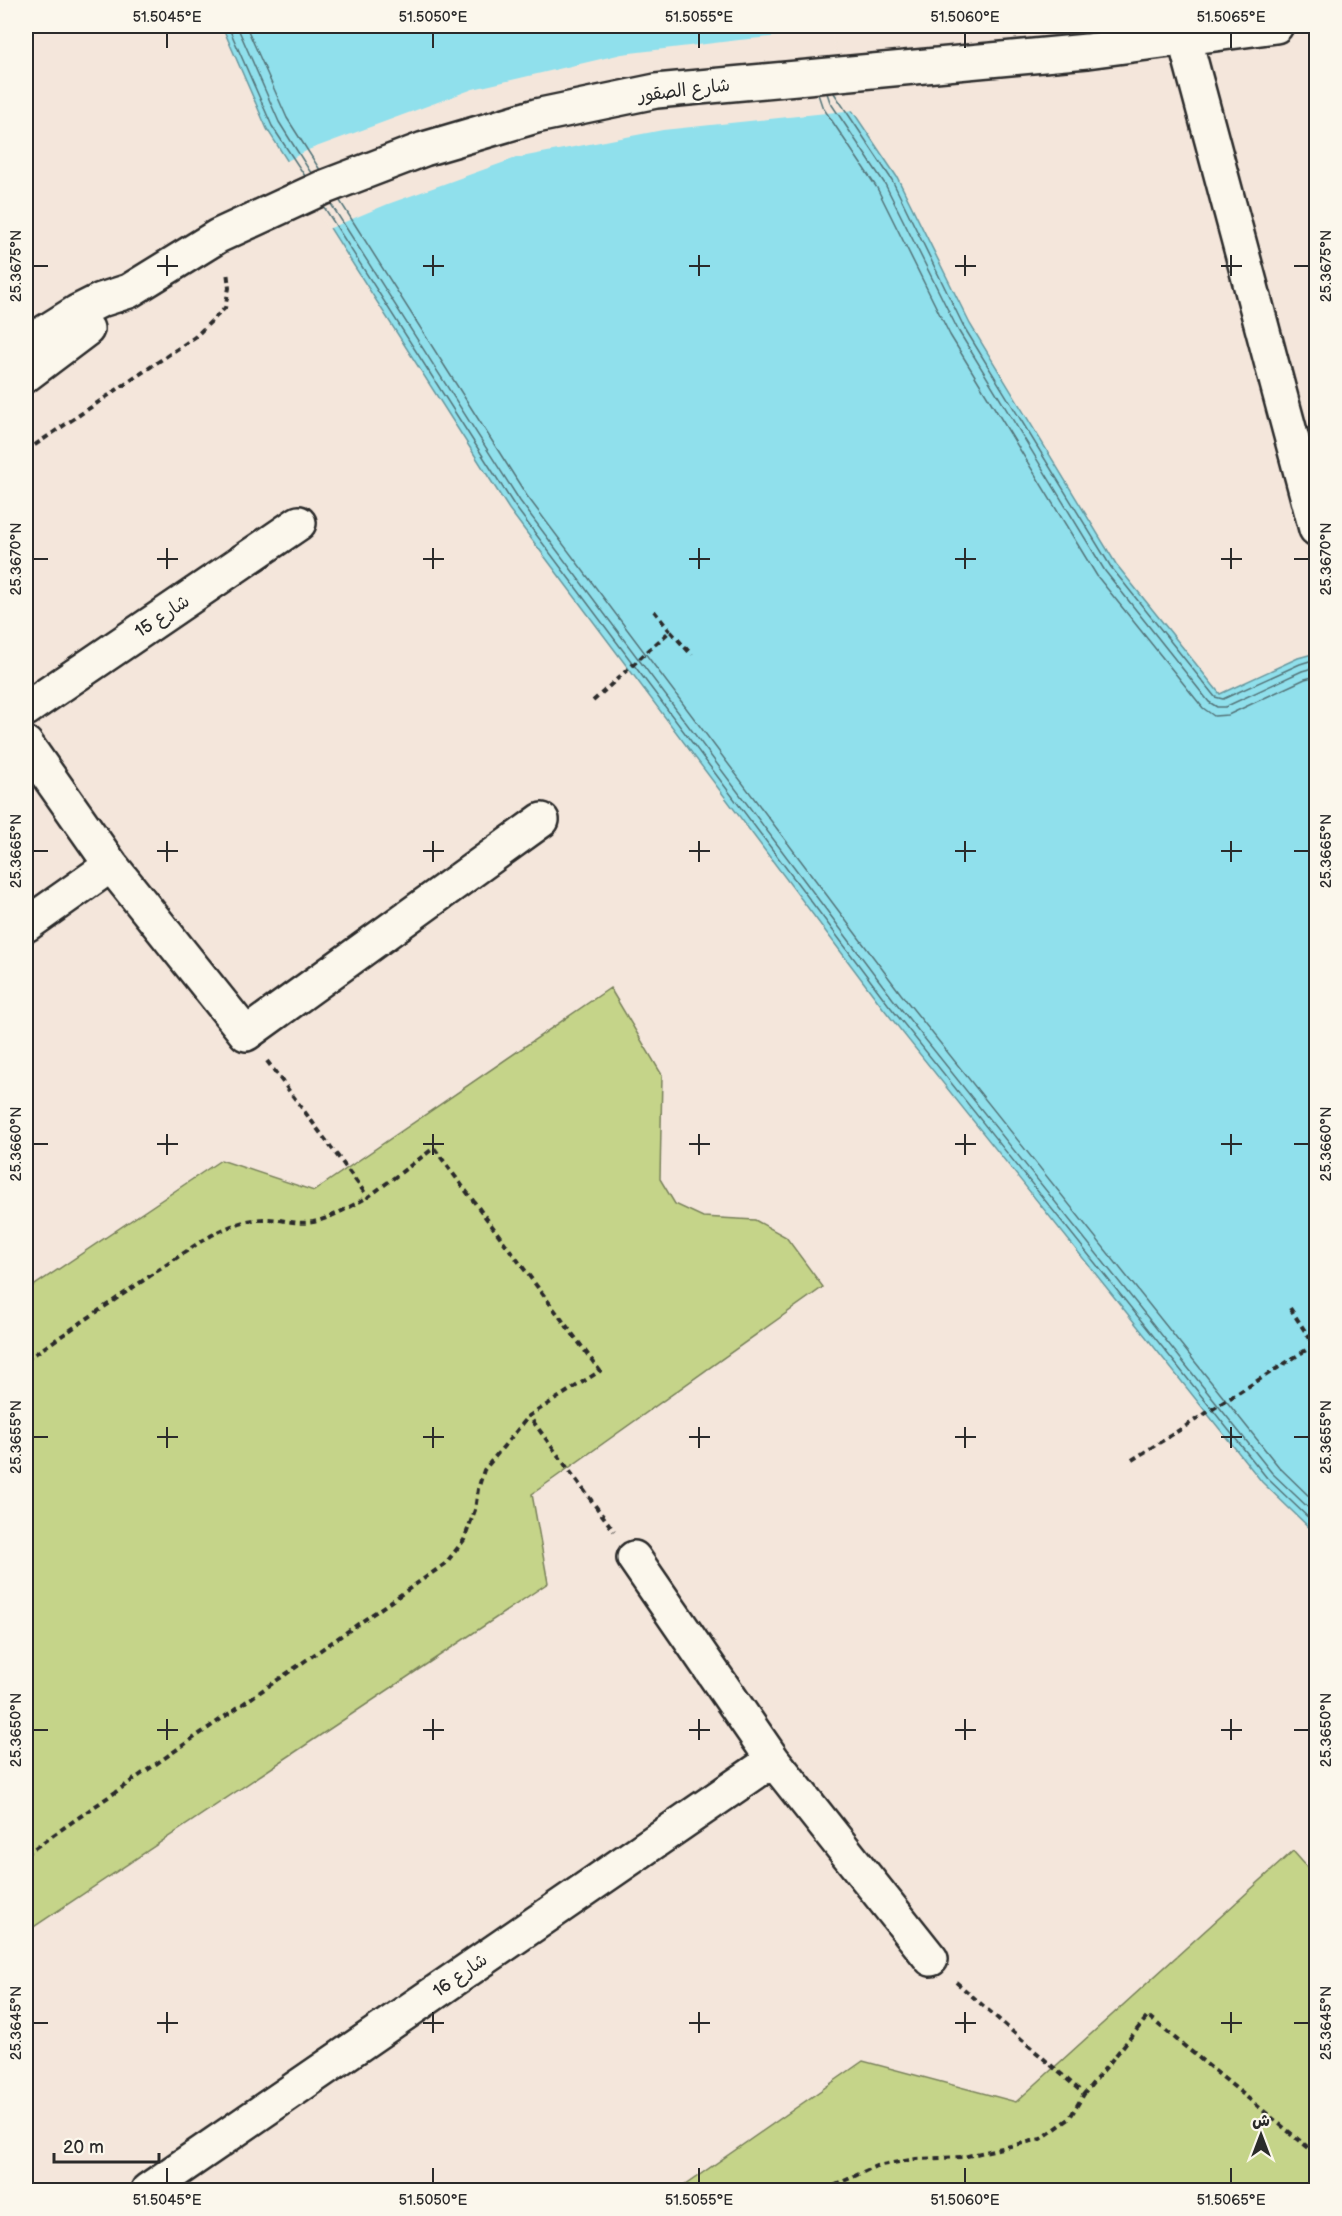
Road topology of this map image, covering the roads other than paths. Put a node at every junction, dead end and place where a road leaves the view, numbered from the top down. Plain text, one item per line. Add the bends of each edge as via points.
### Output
1 (1276, 26) edge
2 (1185, 40) junction
3 (129, 291) junction
4 (26, 344) edge
5 (26, 375) edge
6 (299, 523) dead end
7 (1317, 530) edge
8 (26, 709) edge
9 (26, 744) edge
10 (542, 820) dead end
11 (111, 865) junction
12 (26, 925) edge
13 (634, 1558) road end
14 (773, 1760) junction
15 (931, 1959) road end
16 (148, 2190) edge

1 - 2 street, شارع الصقور
2 - 3 street, شارع الصقور via 656,91 536,116 424,149 322,188 218,236
2 - 7 street
3 - 4 street, شارع الصقور via 100,300
3 - 5 street, شارع الصقور via 94,324
6 - 8 street, شارع 15
9 - 11 street
10 - 11 street via 246,1034
11 - 12 street
13 - 14 street
14 - 15 street
14 - 16 street, شارع 16

